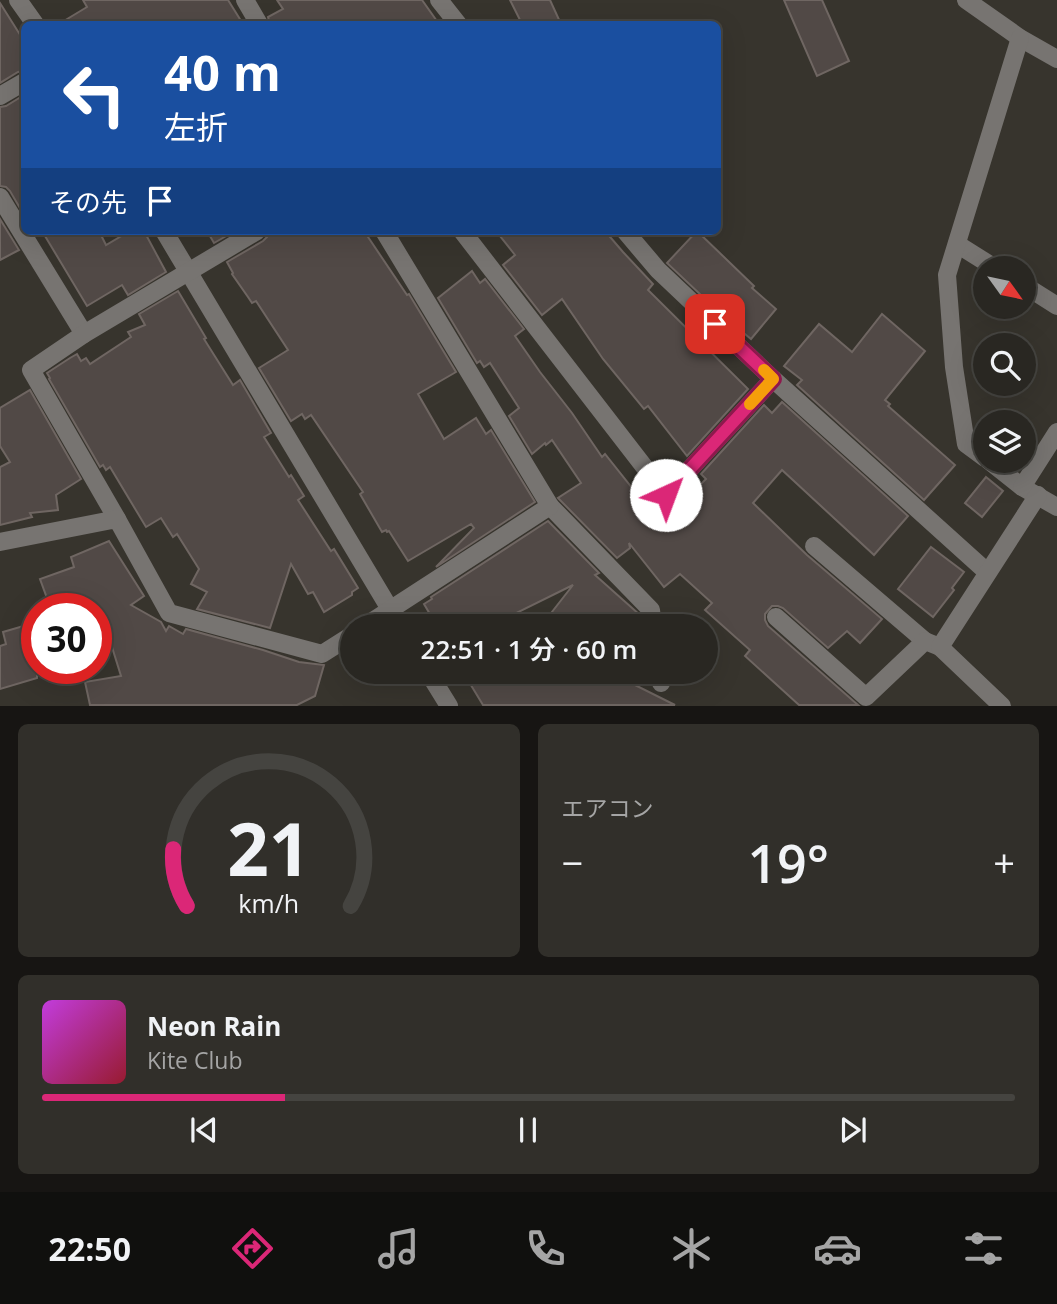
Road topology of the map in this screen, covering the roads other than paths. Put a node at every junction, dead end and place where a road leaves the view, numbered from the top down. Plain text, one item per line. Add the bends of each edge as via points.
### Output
1 (18, 0) edge
2 (244, 0) edge
3 (439, 0) edge
4 (965, 0) edge
5 (33, 21) edge
6 (257, 21) edge
7 (456, 21) edge
8 (1020, 37) junction
9 (1057, 59) edge
10 (21, 84) edge
11 (0, 96) edge
12 (0, 197) edge
13 (21, 231) edge
14 (23, 235) edge
15 (166, 235) edge
16 (250, 235) edge
17 (386, 235) edge
18 (465, 235) edge
19 (628, 235) edge
20 (957, 244) junction
21 (976, 256) edge
22 (189, 272) junction
23 (1036, 293) edge
24 (1057, 306) edge
25 (84, 334) junction
26 (773, 379) junction
27 (1057, 432) edge
28 (973, 449) edge
29 (1005, 473) edge
30 (1030, 491) junction
31 (550, 506) junction
32 (1057, 508) edge
33 (117, 519) junction
34 (0, 542) edge
35 (814, 546) dead end
36 (987, 572) junction
37 (390, 610) junction
38 (384, 614) edge
39 (392, 614) edge
40 (651, 614) edge
41 (776, 617) dead end
42 (340, 643) edge
43 (932, 644) junction
44 (436, 684) edge
45 (449, 705) edge
46 (1002, 705) edge

1 - 5 street
2 - 6 street
3 - 7 street
4 - 8 street
8 - 9 street
8 - 20 street
10 - 11 street
12 - 13 street
14 - 25 street
15 - 22 street
16 - 22 street
17 - 31 street
18 - 26 street via 666,495
19 - 26 street via 658,270
20 - 21 street
20 - 28 street via 947,275 954,367 967,444
22 - 25 street
22 - 37 street
23 - 24 street
25 - 33 street via 31,370
26 - 36 street
27 - 30 street
29 - 30 street
30 - 32 street
30 - 36 street
31 - 37 street
31 - 40 street
33 - 34 street
33 - 42 street via 169,613 322,654
35 - 43 street
36 - 43 street
37 - 38 street
37 - 39 street
41 - 43 street via 866,697
43 - 46 street
44 - 45 street

